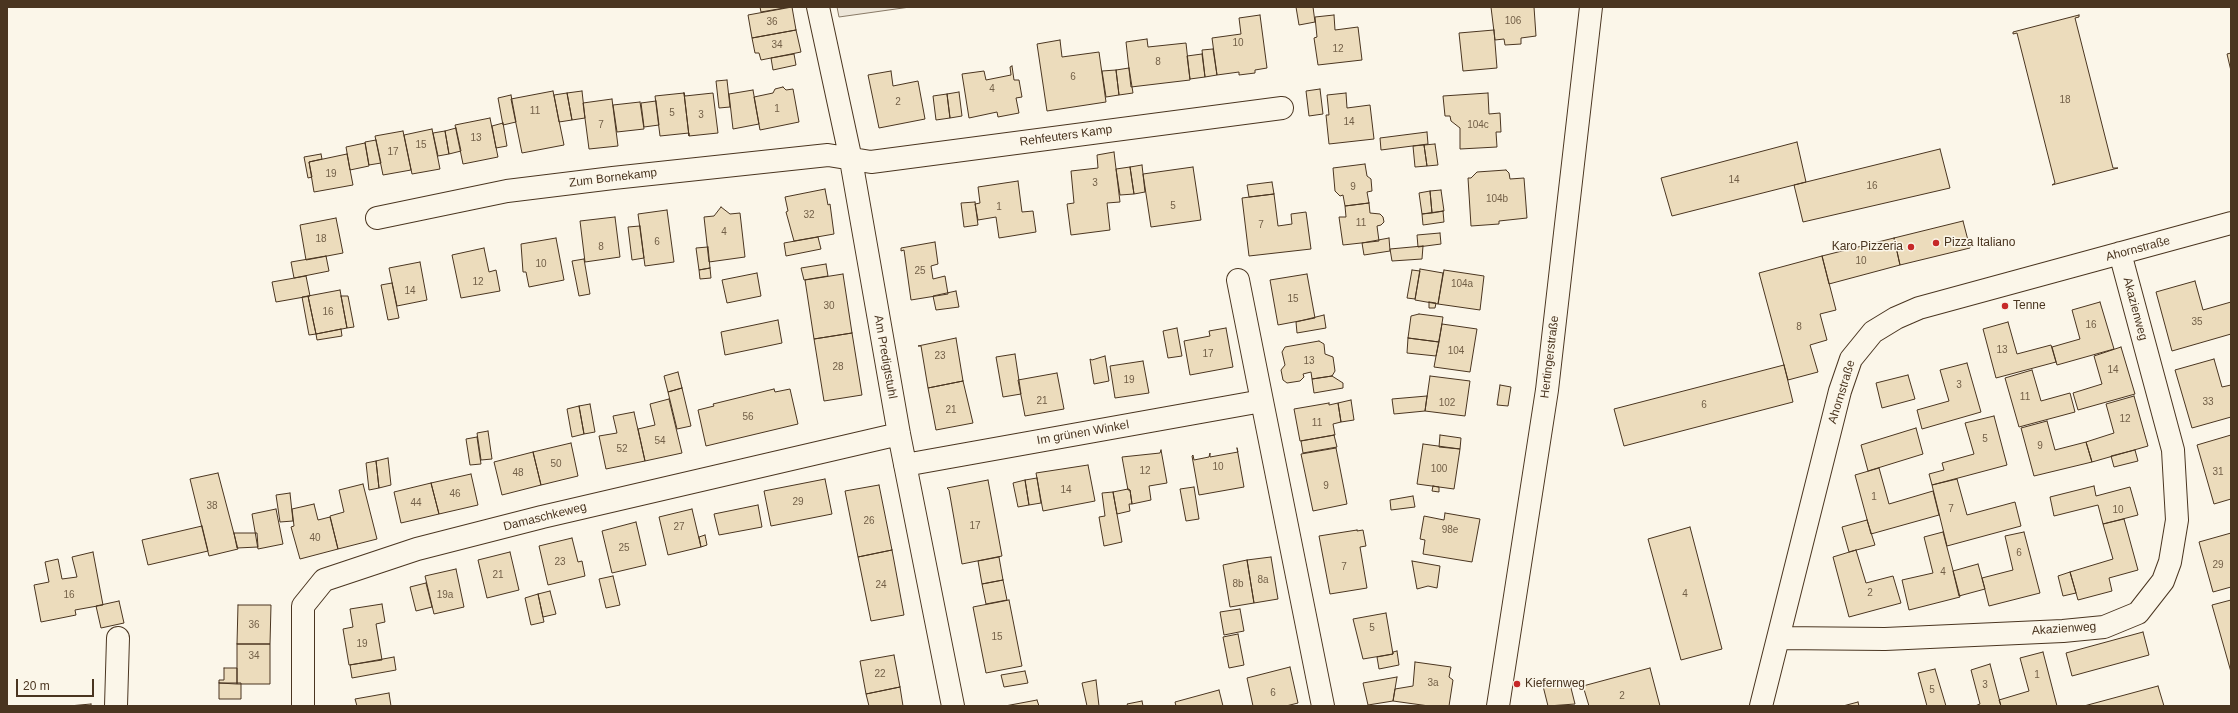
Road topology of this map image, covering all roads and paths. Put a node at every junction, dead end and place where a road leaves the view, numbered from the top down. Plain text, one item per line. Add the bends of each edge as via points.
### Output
1 (818, 7) edge
2 (1591, 7) edge
3 (1282, 108) dead end
4 (851, 160) junction
5 (377, 218) dead end
6 (2231, 224) edge
7 (2120, 253) junction
8 (1238, 280) dead end
9 (1262, 401) junction
10 (899, 434) junction
11 (905, 465) junction
12 (118, 638) dead end
13 (1779, 638) junction
14 (116, 706) edge
15 (303, 706) edge
16 (953, 706) edge
17 (1323, 706) edge
18 (1498, 706) edge
19 (1761, 706) edge

1 - 4 street, Am Predigtstuhl
2 - 18 street, Hertingerstraße via 1547,390
3 - 4 street, Rehfeuters Kamp via 872,162
4 - 5 street, Zum Bornekamp via 828,155 522,189
4 - 10 street, Am Predigtstuhl
6 - 7 street, Ahornstraße
7 - 13 street, Ahornstraße via 1919,308 1873,332 1851,359 1840,391
7 - 13 street, Akazienweg via 2174,458 2177,520 2170,562 2163,581 2138,613 2104,627 2063,631 1885,639
8 - 9 street
9 - 11 street, Im grünen Winkel
9 - 17 street
10 - 11 street, Am Predigtstuhl
10 - 15 street, Damaschkeweg via 550,515 417,549 324,580 303,606
11 - 16 street, Am Predigtstuhl
12 - 14 street
13 - 19 street, Ahornstraße

